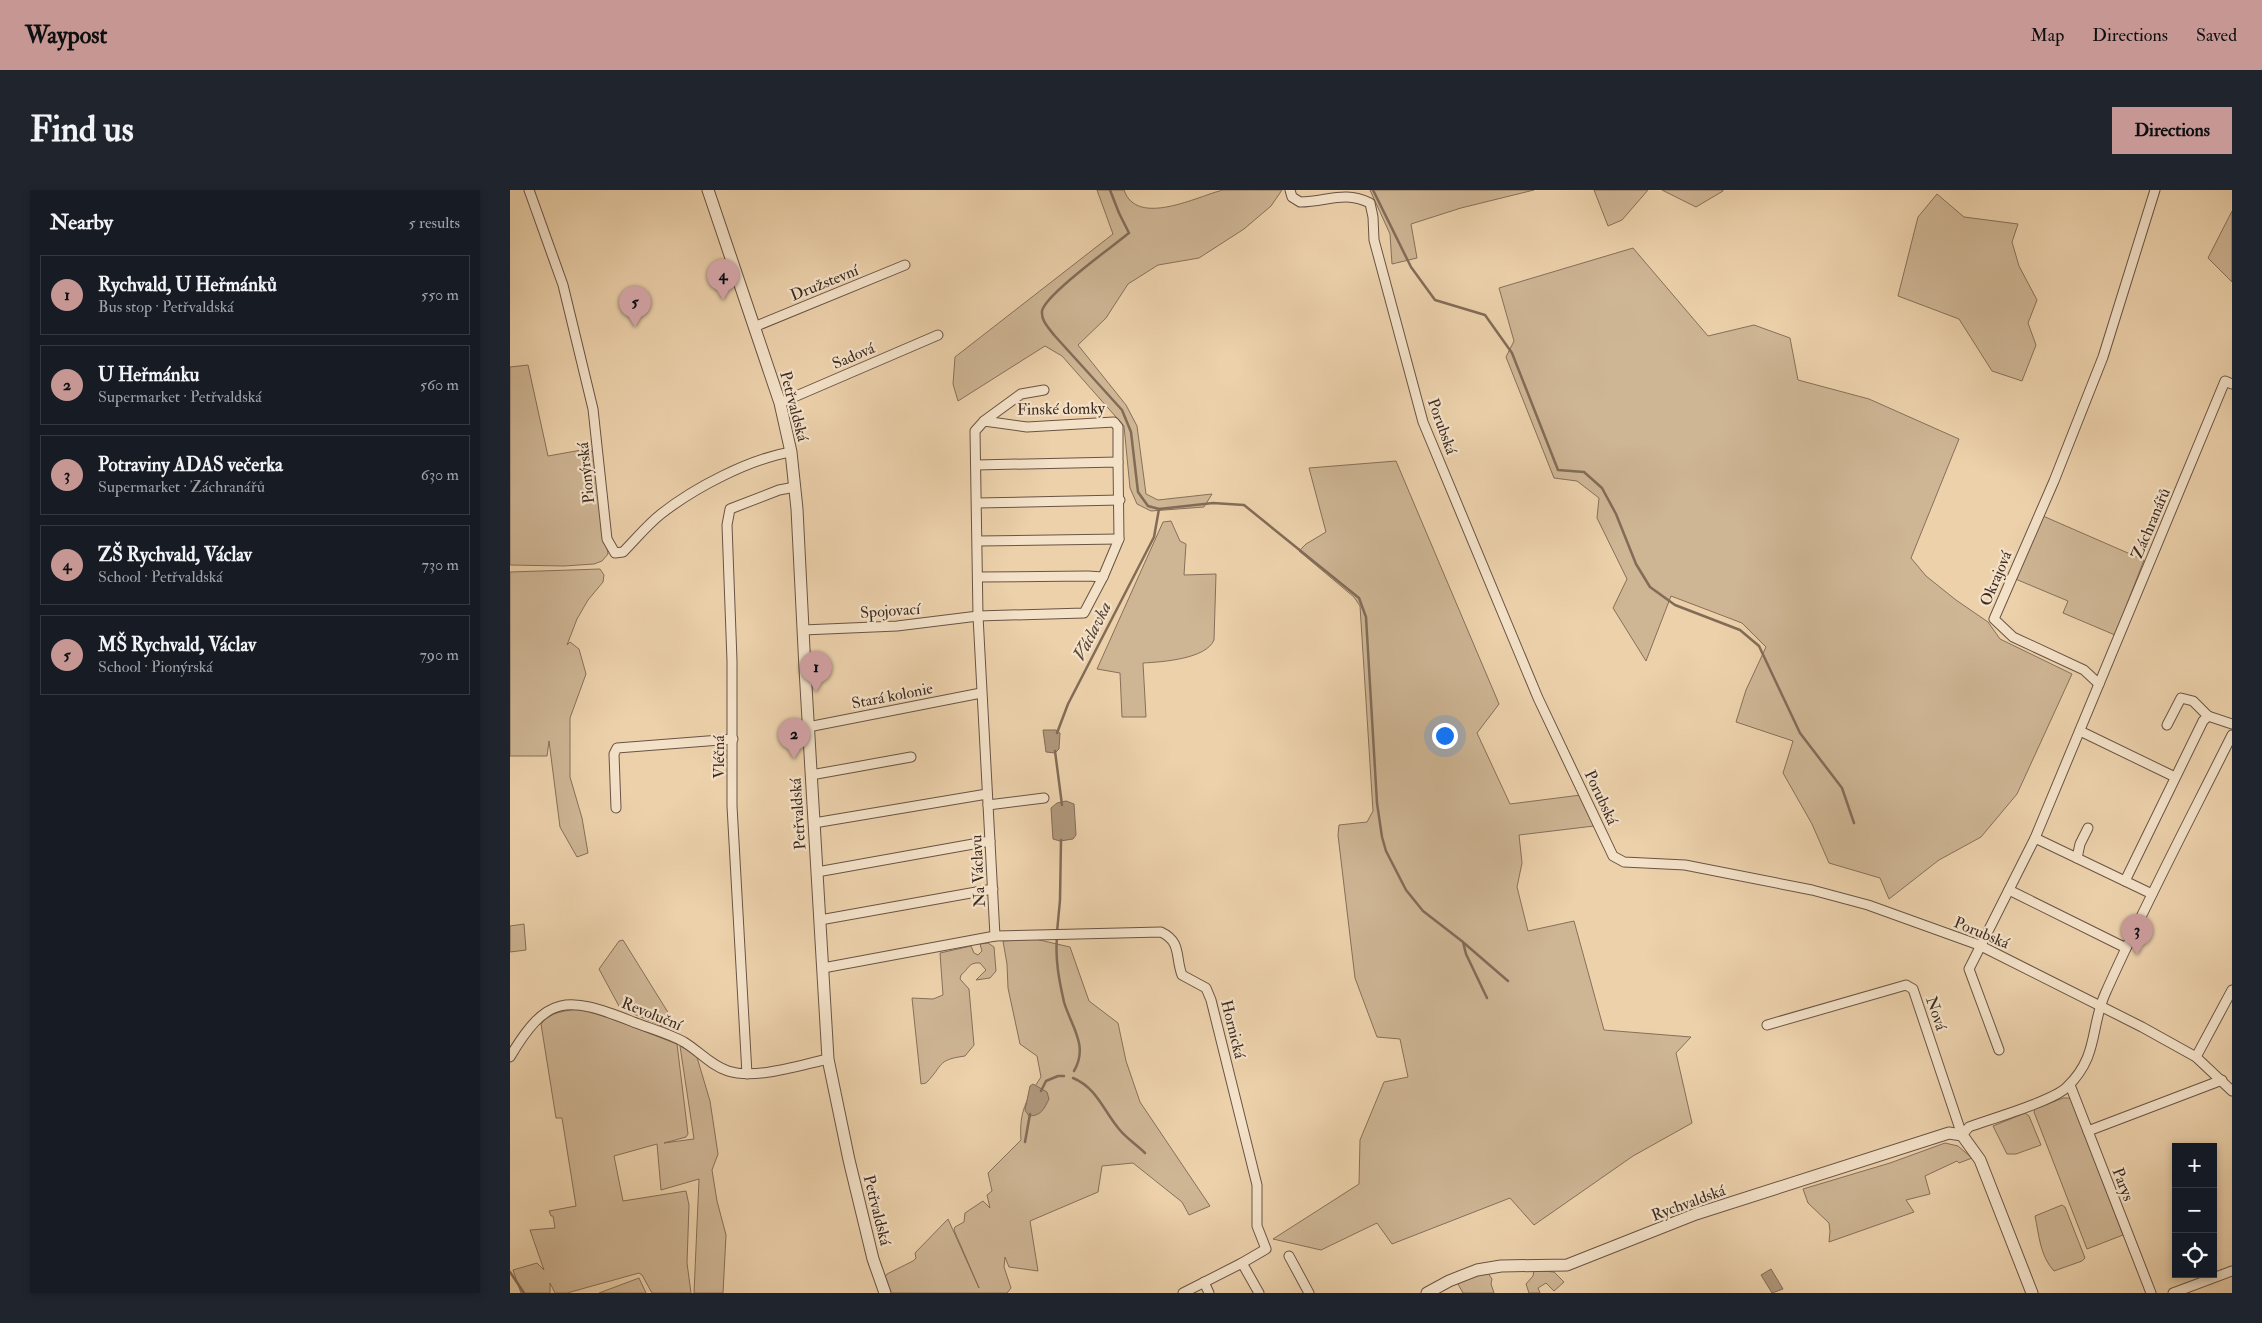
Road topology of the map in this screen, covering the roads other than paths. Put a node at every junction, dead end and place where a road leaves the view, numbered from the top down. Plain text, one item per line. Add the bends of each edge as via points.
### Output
1 (529, 190) edge
2 (708, 190) edge
3 (1290, 190) edge
4 (2156, 190) edge
5 (905, 265) dead end
6 (754, 327) junction
7 (938, 335) dead end
8 (2232, 384) edge
9 (1044, 390) dead end
10 (780, 403) junction
11 (984, 421) junction
12 (791, 452) junction
13 (1118, 462) junction
14 (976, 465) junction
15 (795, 486) junction
16 (1120, 500) junction
17 (977, 503) junction
18 (1119, 539) junction
19 (978, 541) junction
20 (978, 577) junction
21 (1103, 578) junction
22 (978, 616) junction
23 (803, 630) junction
24 (2099, 684) junction
25 (982, 693) junction
26 (2208, 716) junction
27 (2232, 724) edge
28 (2167, 725) dead end
29 (808, 727) junction
30 (2080, 731) junction
31 (2232, 735) edge
32 (733, 739) junction
33 (912, 757) dead end
34 (811, 775) junction
35 (2174, 777) junction
36 (987, 794) junction
37 (1044, 798) dead end
38 (988, 804) junction
39 (616, 808) dead end
40 (814, 823) junction
41 (2088, 828) dead end
42 (2035, 838) junction
43 (990, 841) junction
44 (2077, 858) junction
45 (817, 872) junction
46 (2124, 881) junction
47 (993, 889) junction
48 (2009, 890) junction
49 (2152, 894) junction
50 (820, 920) junction
51 (995, 936) junction
52 (1979, 945) junction
53 (2126, 948) junction
54 (823, 968) junction
55 (2232, 990) edge
56 (2100, 1006) junction
57 (1767, 1025) dead end
58 (1999, 1050) dead end
59 (510, 1057) edge
60 (2196, 1057) junction
61 (828, 1059) junction
62 (747, 1074) junction
63 (2222, 1080) junction
64 (2070, 1085) junction
65 (2232, 1091) edge
66 (2088, 1131) junction
67 (1962, 1135) junction
68 (1289, 1256) dead end
69 (1242, 1263) junction
70 (2232, 1271) edge
71 (1204, 1282) junction
72 (885, 1293) edge
73 (1183, 1293) edge
74 (1209, 1293) edge
75 (1259, 1293) edge
76 (1310, 1293) edge
77 (1427, 1293) edge
78 (2032, 1293) edge
79 (2151, 1293) edge
80 (2173, 1293) edge

1 - 12 street, Pionýrská via 563,285 591,400 607,539 615,553 623,552 660,515 696,489 750,464
2 - 6 street, Petřvaldská
3 - 52 street, Porubská via 1292,197 1300,202 1349,194 1358,195 1370,203 1374,240 1423,422 1538,698 1613,856 1624,862 1685,866 1812,890 1868,905
4 - 24 street, Okrajová via 2103,357 1994,618 2013,636 2084,670
5 - 6 street, Družstevní
6 - 10 street, Petřvaldská
7 - 10 street, Sadová
8 - 24 street, Záchranářů via 2225,381
9 - 11 street via 1021,394
10 - 12 street, Petřvaldská
11 - 13 street, Finské domky via 1028,427 1114,422 1118,427
11 - 14 street via 975,431
12 - 15 street, Petřvaldská
13 - 14 street
13 - 16 street, Finské domky
14 - 17 street
15 - 23 street, Petřvaldská
15 - 32 street, Vléčná via 730,509 727,525
16 - 17 street
16 - 18 street, Finské domky
17 - 19 street
18 - 19 street
18 - 21 street, Finské domky
19 - 20 street
20 - 21 street
20 - 22 street
21 - 22 street, Finské domky via 1084,612
22 - 23 street, Spojovací via 897,626
22 - 25 street
23 - 29 street, Petřvaldská
24 - 30 street
25 - 29 street, Stará kolonie
25 - 36 street, Na Václavu
26 - 27 street
26 - 28 street via 2193,701 2181,698
26 - 35 street
29 - 34 street, Petřvaldská
30 - 35 street
30 - 42 street
31 - 49 street
32 - 39 street via 617,748 614,754
32 - 62 street, Vléčná via 732,806
33 - 34 street
34 - 40 street, Petřvaldská
35 - 46 street
36 - 38 street, Na Václavu
36 - 40 street
37 - 38 street
38 - 43 street, Na Václavu
40 - 45 street, Petřvaldská
41 - 44 street
42 - 44 street
42 - 48 street
43 - 45 street
43 - 47 street, Na Václavu
44 - 46 street
45 - 50 street, Petřvaldská
46 - 49 street
47 - 50 street
47 - 51 street, Na Václavu
48 - 52 street
48 - 53 street
49 - 53 street
50 - 54 street, Petřvaldská
51 - 54 street, Hornická
51 - 69 street, Hornická via 1162,932 1172,937 1182,975 1206,988 1211,1000 1257,1185 1257,1226 1266,1249
52 - 56 street, Porubská
52 - 58 street via 1969,969
53 - 56 street
54 - 61 street, Petřvaldská
55 - 60 street
56 - 60 street, Porubská
56 - 64 street, Rychvaldská via 2086,1061
57 - 67 street, Nová via 1906,985 1912,989
59 - 62 street, Revoluční via 520,1040 545,1012 570,1003 595,1007 683,1041 713,1065 728,1072
60 - 63 street, Porubská
61 - 62 street, Revoluční
61 - 72 street, Petřvaldská via 849,1160
63 - 65 street, Porubská
63 - 66 street
64 - 66 street, Parys
64 - 67 street, Rychvaldská via 2062,1092 1969,1127
66 - 79 street, Parys
67 - 77 street, Rychvaldská via 1949,1133 1696,1214 1567,1265 1501,1266 1477,1270 1449,1280
67 - 78 street via 1980,1160
68 - 76 street
69 - 71 street, Hornická
69 - 75 street
70 - 80 street
71 - 73 street, Hornická
71 - 74 street

